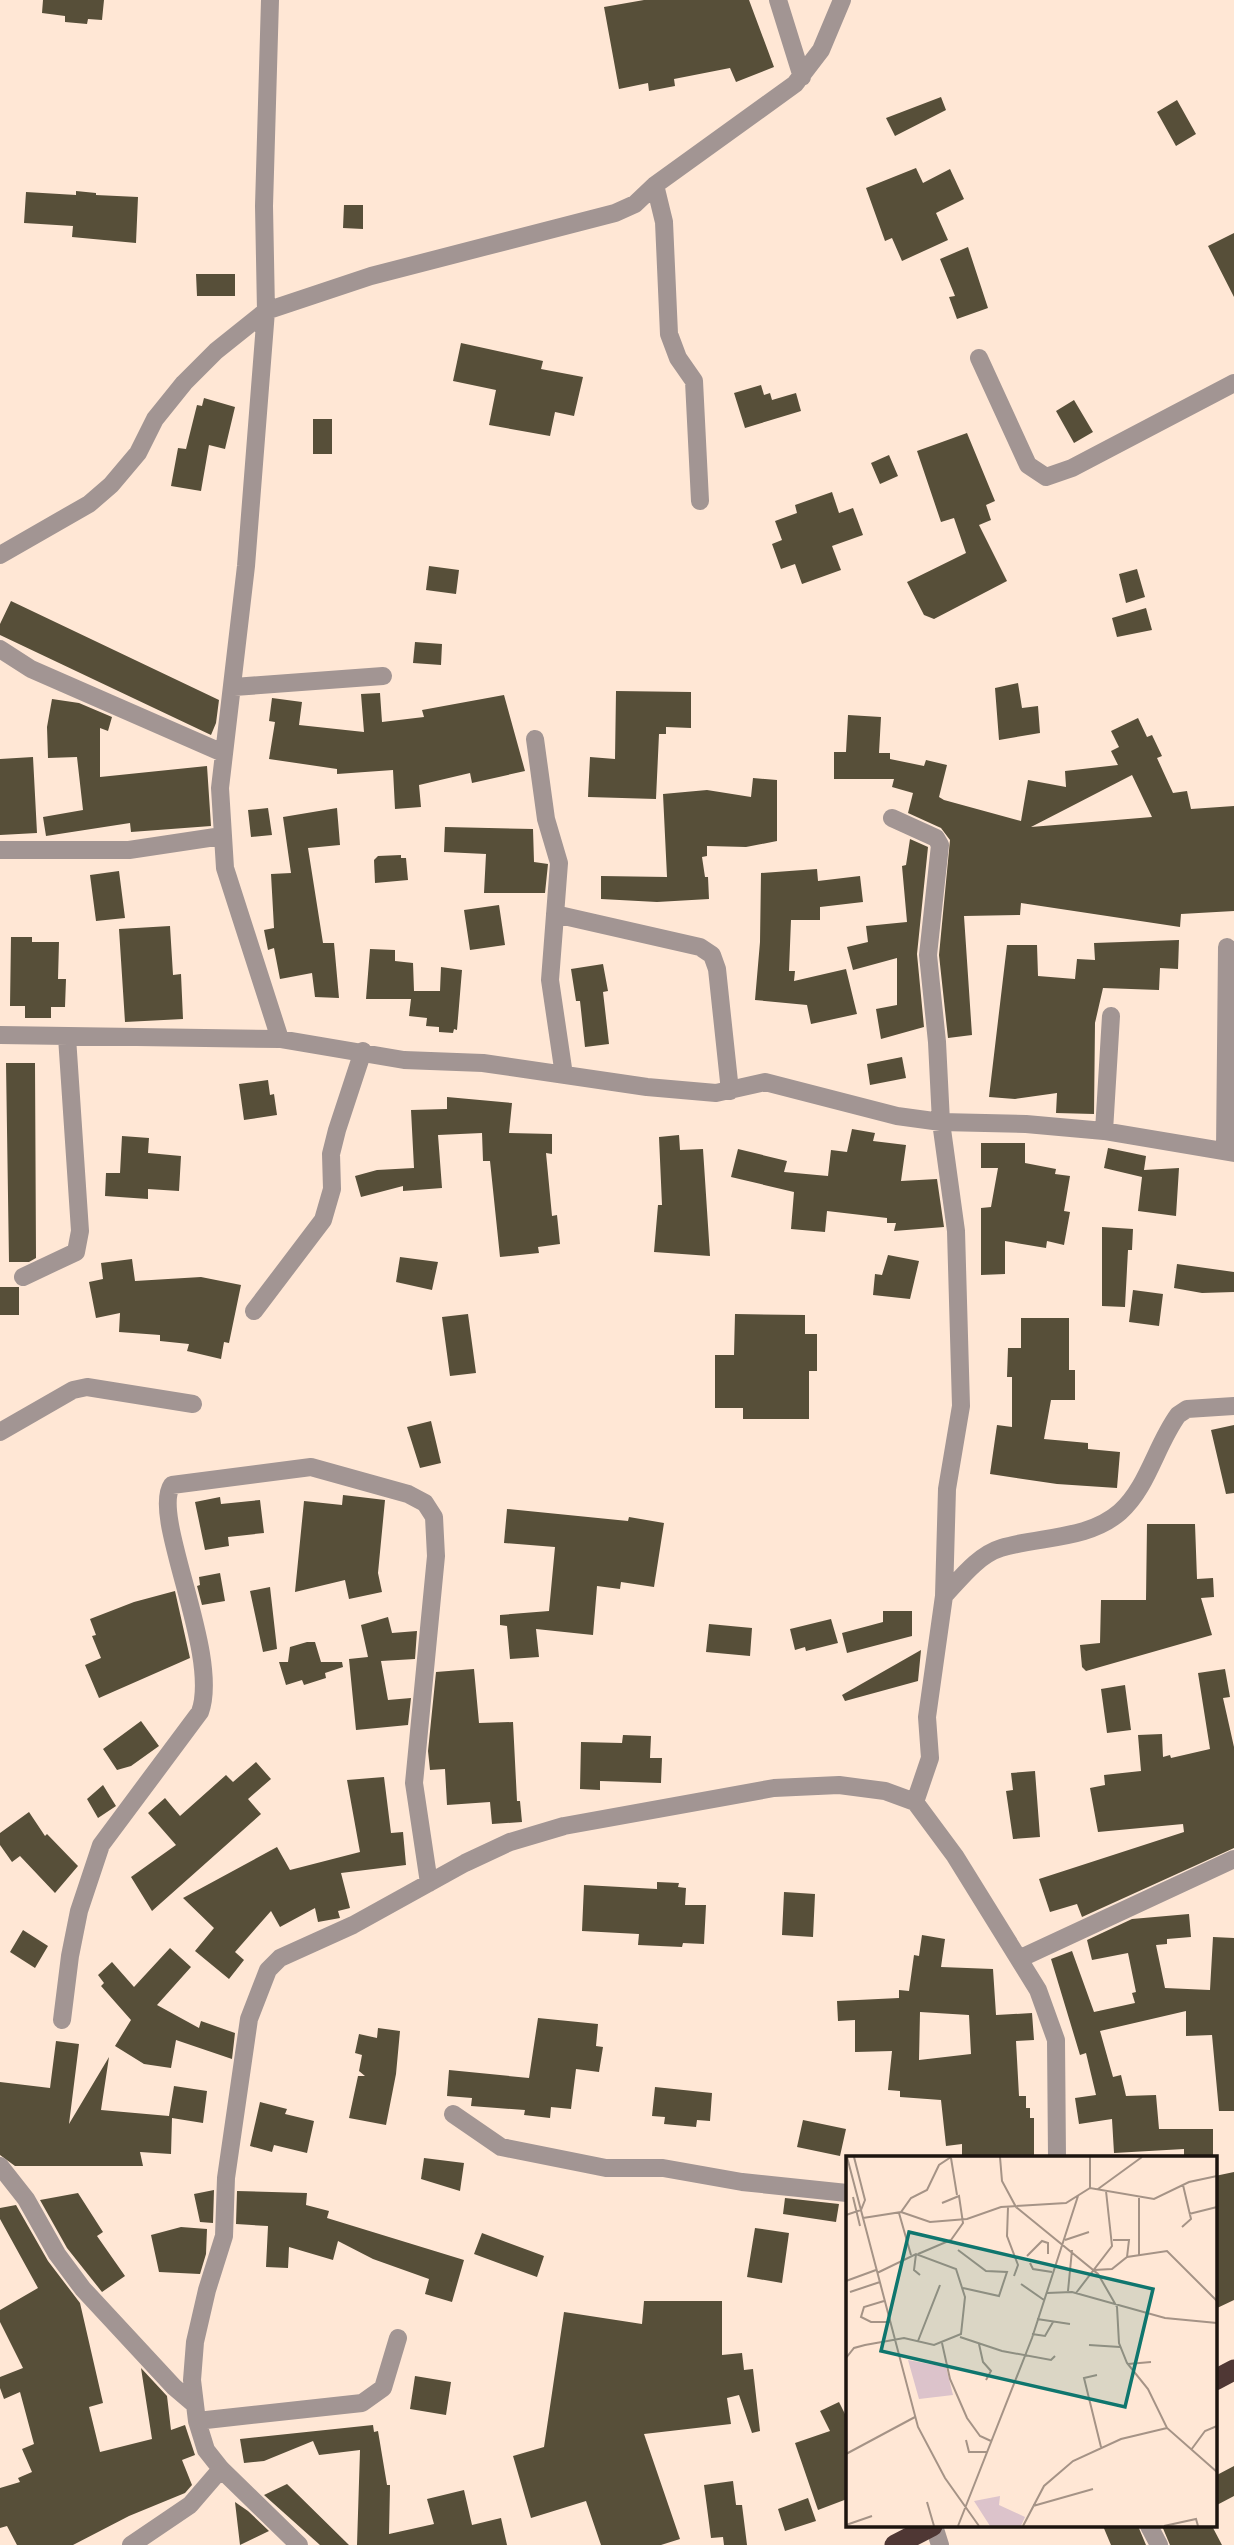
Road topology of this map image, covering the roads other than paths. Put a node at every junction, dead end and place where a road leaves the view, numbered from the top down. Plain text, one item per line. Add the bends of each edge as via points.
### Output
1 (270, 0) edge
2 (778, 0) edge
3 (842, 0) edge
4 (802, 77) junction
5 (655, 185) junction
6 (266, 311) junction
7 (979, 358) dead end
8 (1234, 383) edge
9 (700, 501) dead end
10 (0, 555) edge
11 (0, 649) edge
12 (383, 676) dead end
13 (234, 687) junction
14 (535, 739) dead end
15 (223, 753) junction
16 (892, 818) dead end
17 (222, 836) junction
18 (0, 850) edge
19 (555, 914) junction
20 (1227, 947) dead end
21 (1111, 1016) dead end
22 (0, 1035) edge
23 (67, 1037) junction
24 (280, 1039) junction
25 (363, 1051) junction
26 (564, 1075) junction
27 (730, 1091) junction
28 (941, 1122) junction
29 (1104, 1131) junction
30 (1229, 1152) edge
31 (23, 1277) dead end
32 (254, 1311) dead end
33 (193, 1404) dead end
34 (1234, 1406) edge
35 (0, 1432) edge
36 (944, 1596) junction
37 (915, 1802) junction
38 (1234, 1860) edge
39 (429, 1883) junction
40 (1021, 1958) junction
41 (62, 2020) dead end
42 (453, 2114) dead end
43 (1057, 2156) edge
44 (0, 2166) edge
45 (846, 2193) edge
46 (398, 2338) dead end
47 (1234, 2370) edge
48 (1216, 2379) edge
49 (196, 2412) junction
50 (221, 2469) junction
51 (929, 2528) edge
52 (934, 2528) edge
53 (1150, 2528) edge
54 (131, 2545) edge
55 (299, 2545) edge
56 (895, 2545) edge
57 (940, 2545) edge
58 (1158, 2545) edge

1 - 6 street
2 - 4 street
3 - 4 street via 821,50
4 - 5 street
5 - 6 street via 635,204 615,213 371,276
5 - 9 street via 664,222 669,334 694,382
6 - 10 street via 184,383 111,485 89,504
6 - 13 street
7 - 8 street via 1028,465 1046,477 1072,468
11 - 15 street via 31,669
12 - 13 street
13 - 15 street
14 - 19 street via 545,819 559,863
15 - 17 street
16 - 28 street via 936,838 940,845 928,955
17 - 18 street via 129,850
17 - 24 street via 225,867
19 - 26 street via 550,981
19 - 27 street via 700,947 712,955
20 - 30 street
21 - 29 street
22 - 23 street
23 - 24 street
23 - 31 street via 80,1231 76,1252
24 - 25 street
25 - 26 street via 404,1060 483,1063
25 - 32 street via 331,1154 332,1189 323,1220
26 - 27 street via 647,1087
27 - 28 street via 765,1082 897,1116
28 - 29 street
28 - 36 street via 956,1231 961,1350 961,1406 947,1489
29 - 30 street
33 - 35 street via 87,1387 73,1390
34 - 36 street via 1187,1409 1178,1415 1134,1497 1118,1513 1077,1533 1000,1548 971,1568
36 - 37 street via 927,1717 930,1758
37 - 39 street via 885,1791 839,1786 774,1788 564,1826 510,1842
37 - 40 street
38 - 40 street
39 - 41 street via 414,1783 436,1556 435,1517 425,1503 408,1494 311,1467 172,1485 166,1507 195,1622 207,1695 200,1712 101,1845 79,1911
39 - 49 street via 353,1925 305,1945 268,1970 249,2019 226,2178 224,2236 195,2342 192,2380
40 - 43 street via 1056,2040
42 - 45 street via 501,2147 514,2150 606,2168 663,2168
44 - 49 street via 83,2289
46 - 49 street via 383,2388 362,2403
47 - 48 highway
49 - 50 street via 206,2450
50 - 54 street via 190,2505
50 - 55 street
51 - 56 highway
52 - 57 street
53 - 58 street

